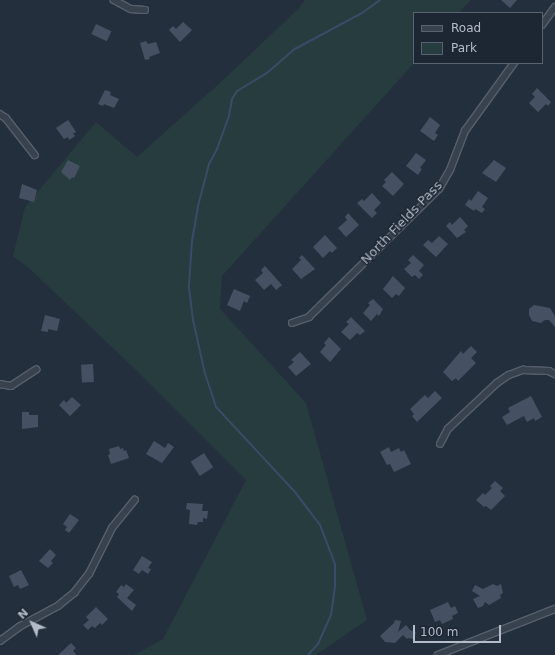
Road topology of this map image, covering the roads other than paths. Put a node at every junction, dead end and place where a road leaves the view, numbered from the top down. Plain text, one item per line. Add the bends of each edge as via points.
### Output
1 (114, 0) edge
2 (555, 7) edge
3 (145, 10) dead end
4 (543, 24) edge
5 (513, 64) edge
6 (0, 114) edge
7 (35, 155) dead end
8 (292, 323) dead end
9 (36, 370) dead end
10 (555, 374) edge
11 (0, 384) edge
12 (440, 444) dead end
13 (135, 500) dead end
14 (555, 609) edge
15 (0, 641) edge
16 (438, 655) edge

1 - 3 street via 131,9
2 - 4 street
5 - 8 street, North Fields Pass via 465,131 450,170 439,189 309,316
6 - 7 street
9 - 11 street via 11,386
10 - 12 street via 549,371 523,370 497,383 448,429
13 - 15 street via 112,528 89,574 74,593 58,606 19,627
14 - 16 street

